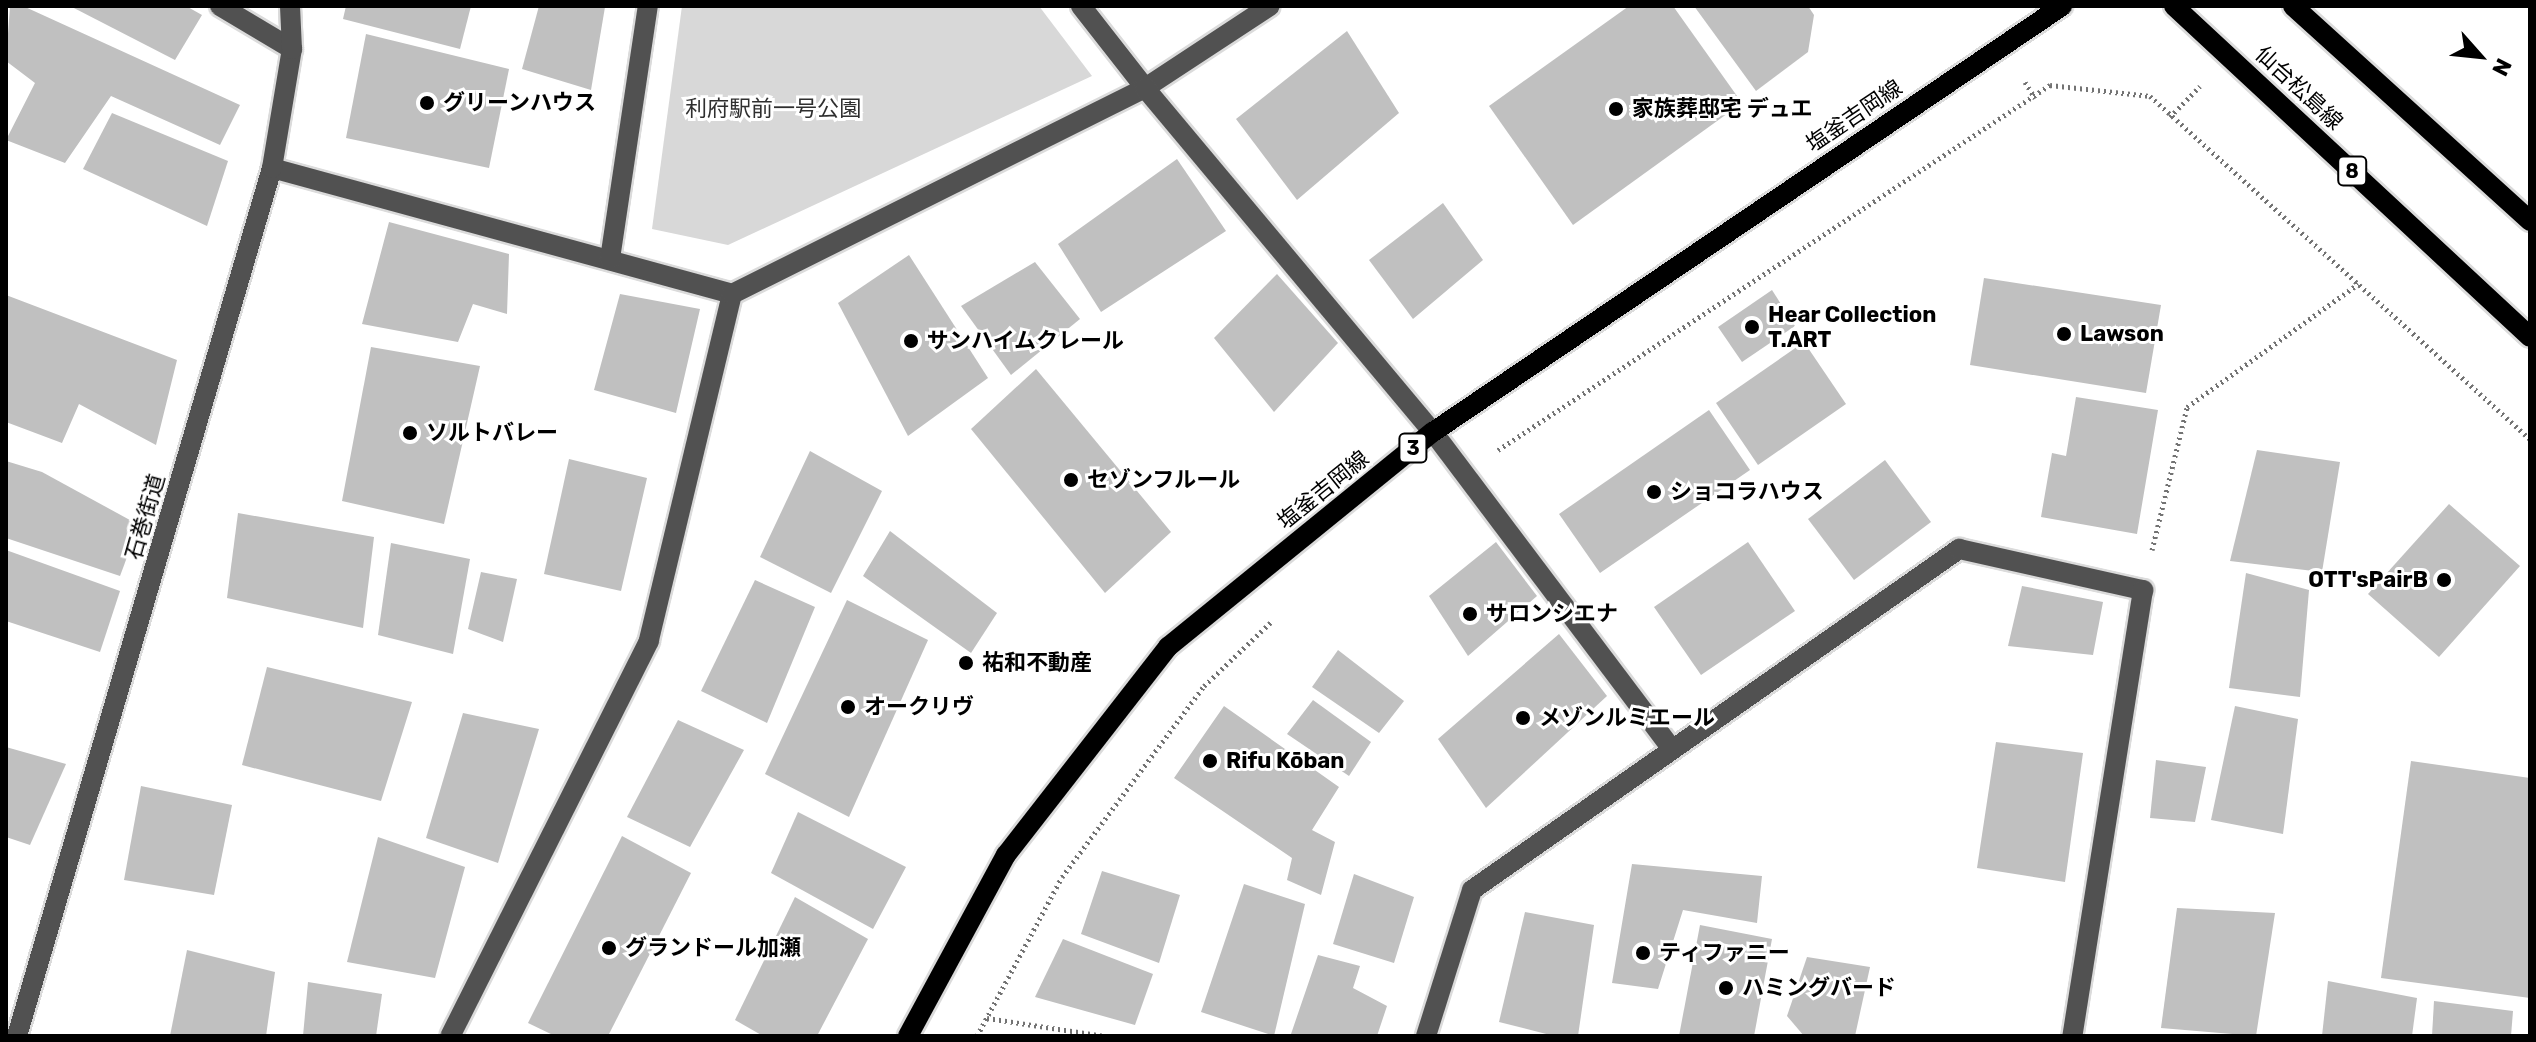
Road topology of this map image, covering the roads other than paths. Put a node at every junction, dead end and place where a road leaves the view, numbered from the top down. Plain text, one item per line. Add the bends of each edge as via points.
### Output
1 (220, 6) edge
2 (290, 6) edge
3 (648, 6) edge
4 (1081, 6) edge
5 (1270, 6) edge
6 (2062, 6) edge
7 (2174, 6) edge
8 (2293, 6) edge
9 (292, 49) junction
10 (1145, 88) junction
11 (272, 168) junction
12 (2530, 221) edge
13 (610, 259) junction
14 (732, 294) junction
15 (2530, 337) edge
16 (1433, 432) junction
17 (1671, 748) junction
18 (17, 1036) edge
19 (450, 1036) edge
20 (908, 1036) edge
21 (1426, 1036) edge
22 (2072, 1036) edge

1 - 9 street
2 - 9 street, 石巻街道
3 - 13 street
4 - 10 street
5 - 10 street
6 - 16 main road, 塩釜吉岡線 / 3
7 - 15 main road, 仙台松島線 / 8
8 - 12 main road
9 - 11 street, 石巻街道
10 - 14 street
10 - 16 street
11 - 13 street
11 - 18 street, 石巻街道
13 - 14 street
14 - 19 street via 649,641
16 - 17 street
16 - 20 main road, 塩釜吉岡線 / 3 via 1168,647 1006,855
17 - 21 street via 1472,890
17 - 22 street via 1959,549 2143,590

